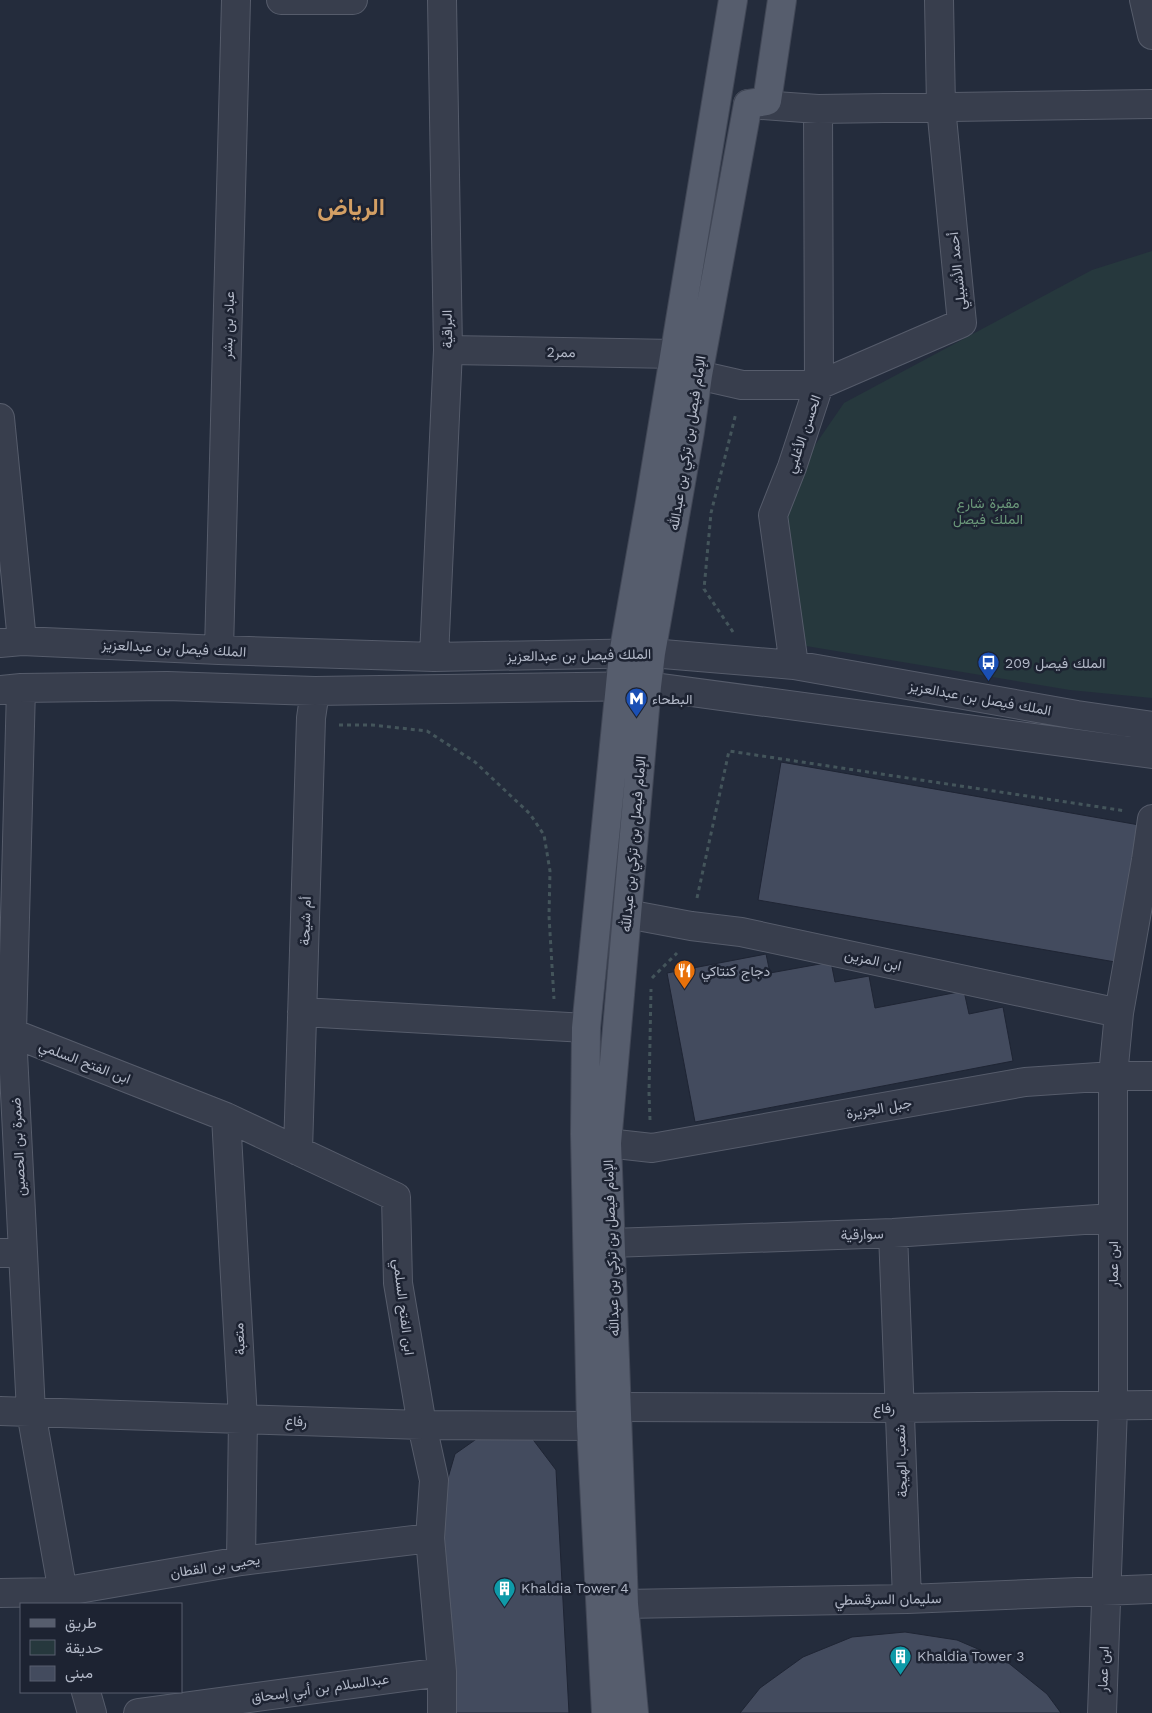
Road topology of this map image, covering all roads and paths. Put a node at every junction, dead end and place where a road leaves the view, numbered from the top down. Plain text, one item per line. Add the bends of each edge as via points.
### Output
1 (236, 0) edge
2 (280, 0) edge
3 (353, 0) edge
4 (442, 0) edge
5 (733, 0) edge
6 (782, 0) edge
7 (939, 0) edge
8 (1144, 0) edge
9 (1152, 34) edge
10 (748, 104) junction
11 (1152, 104) edge
12 (941, 107) junction
13 (818, 109) junction
14 (448, 350) junction
15 (674, 354) junction
16 (698, 375) junction
17 (820, 385) junction
18 (742, 386) junction
19 (0, 418) edge
20 (743, 633) dead end
21 (11, 642) edge
22 (219, 650) junction
23 (651, 653) junction
24 (622, 655) junction
25 (434, 657) junction
26 (794, 664) junction
27 (619, 686) junction
28 (647, 686) junction
29 (10, 689) edge
30 (315, 691) junction
31 (311, 724) junction
32 (1152, 726) edge
33 (1152, 754) edge
34 (1142, 815) edge
35 (627, 914) junction
36 (691, 926) junction
37 (302, 1012) junction
38 (1118, 1013) junction
39 (555, 1027) junction
40 (586, 1028) junction
41 (12, 1033) junction
42 (1113, 1076) junction
43 (1152, 1076) edge
44 (8, 1111) edge
45 (226, 1117) junction
46 (607, 1143) junction
47 (652, 1148) junction
48 (298, 1151) junction
49 (1113, 1218) junction
50 (893, 1233) junction
51 (611, 1243) junction
52 (12, 1253) edge
53 (1152, 1405) edge
54 (616, 1407) junction
55 (1113, 1407) junction
56 (899, 1408) junction
57 (0, 1411) edge
58 (31, 1412) junction
59 (243, 1419) junction
60 (422, 1425) junction
61 (591, 1426) junction
62 (430, 1538) junction
63 (241, 1561) junction
64 (1152, 1589) edge
65 (0, 1592) edge
66 (1106, 1592) junction
67 (63, 1598) edge
68 (907, 1599) junction
69 (624, 1604) junction
70 (442, 1672) junction
71 (86, 1693) edge
72 (92, 1713) edge
73 (138, 1713) edge
74 (442, 1713) edge
75 (606, 1713) edge
76 (634, 1713) edge
77 (1102, 1713) edge

1 - 22 street, عباد بن بشر
2 - 3 street
4 - 14 street, البراقية
5 - 15 main road, الإمام فيصل بن تركي بن عبدالله
6 - 10 main road via 767,101
7 - 12 street, أحمد الأشبيلي
8 - 9 street
10 - 13 street
10 - 16 main road, الإمام فيصل بن تركي بن عبدالله
11 - 12 street
12 - 13 street
12 - 17 street, أحمد الأشبيلي via 962,324
13 - 17 street, الحسن الأغلبي
14 - 15 street, ممر2
14 - 25 street, البراقية
15 - 24 main road, الإمام فيصل بن تركي بن عبدالله
16 - 18 street, أحمد الأشبيلي
16 - 23 main road, الإمام فيصل بن تركي بن عبدالله
17 - 18 street, أحمد الأشبيلي
17 - 26 street, الحسن الأغلبي via 773,515
18 - 20 path via 711,513 704,589 733,632
19 - 21 street
21 - 22 street, الملك فيصل بن عبدالعزيز
22 - 25 street, الملك فيصل بن عبدالعزيز
23 - 24 street, الملك فيصل بن عبدالعزيز
23 - 26 street, الملك فيصل بن عبدالعزيز
23 - 28 main road, الإمام فيصل بن تركي بن عبدالله
24 - 25 street, الملك فيصل بن عبدالعزيز
24 - 27 main road, الإمام فيصل بن تركي بن عبدالله
26 - 32 street, الملك فيصل بن عبدالعزيز
27 - 28 street
27 - 30 street
27 - 40 main road, الإمام فيصل بن تركي بن عبدالله
28 - 33 street
28 - 35 main road, الإمام فيصل بن تركي بن عبدالله
29 - 30 street via 167,686
29 - 41 street, ضمرة بن الحصين
30 - 31 street, أم شيحة
31 - 37 street, أم شيحة
31 - 39 path via 372,725 427,731 475,762 530,814 544,834 550,871
34 - 36 path via 729,751
34 - 38 street, ابن عمار via 1146,860
35 - 36 street, ابن المزين
35 - 46 main road, الإمام فيصل بن تركي بن عبدالله
36 - 38 street, ابن المزين via 741,932
36 - 47 path via 687,944 652,976 649,1093
37 - 39 street
37 - 48 street, أم شيحة
38 - 42 street, ابن عمار
39 - 40 street
40 - 61 main road, الإمام فيصل بن تركي بن عبدالله
41 - 44 street, ضمرة بن الحصين
41 - 45 street, ابن الفتح السلمي
42 - 43 street, جبل الجزيرة
42 - 47 street, جبل الجزيرة via 1025,1082
42 - 49 street, ابن عمار
44 - 52 street, ضمرة بن الحصين
45 - 48 street, ابن الفتح السلمي
45 - 59 street, متعبة
46 - 47 street, جبل الجزيرة
46 - 51 main road, الإمام فيصل بن تركي بن عبدالله
48 - 60 street, ابن الفتح السلمي via 396,1197 398,1283
49 - 50 street, سوارقية
49 - 55 street, ابن عمار
50 - 51 street, سوارقية
50 - 56 street, شعب الهيجة
51 - 54 main road, الإمام فيصل بن تركي بن عبدالله
52 - 58 street, ضمرة بن الحصين
53 - 55 street, رفاع
54 - 56 street, رفاع
54 - 69 main road, الإمام فيصل بن تركي بن عبدالله
55 - 56 street, رفاع
55 - 66 street, ابن عمار
56 - 68 street, شعب الهيجة
57 - 58 street, رفاع
58 - 59 street, رفاع
58 - 67 street, ضمرة بن الحصين
59 - 60 street, رفاع
59 - 63 street, متعبة
60 - 61 street, رفاع
60 - 62 street, ابن الفتح السلمي via 434,1480
61 - 75 main road, الإمام فيصل بن تركي بن عبدالله
62 - 63 street, يحيى بن القطان
62 - 70 street, ابن الفتح السلمي
63 - 67 street, يحيى بن القطان
64 - 66 street, سليمان السرقسطي
65 - 67 street, يحيى بن القطان
66 - 68 street, سليمان السرقسطي
66 - 77 street, ابن عمار
68 - 69 street, سليمان السرقسطي
69 - 76 main road, الإمام فيصل بن تركي بن عبدالله
70 - 73 street, عبدالسلام بن أبي إسحاق
70 - 74 street, ابن الفتح السلمي
71 - 72 street

